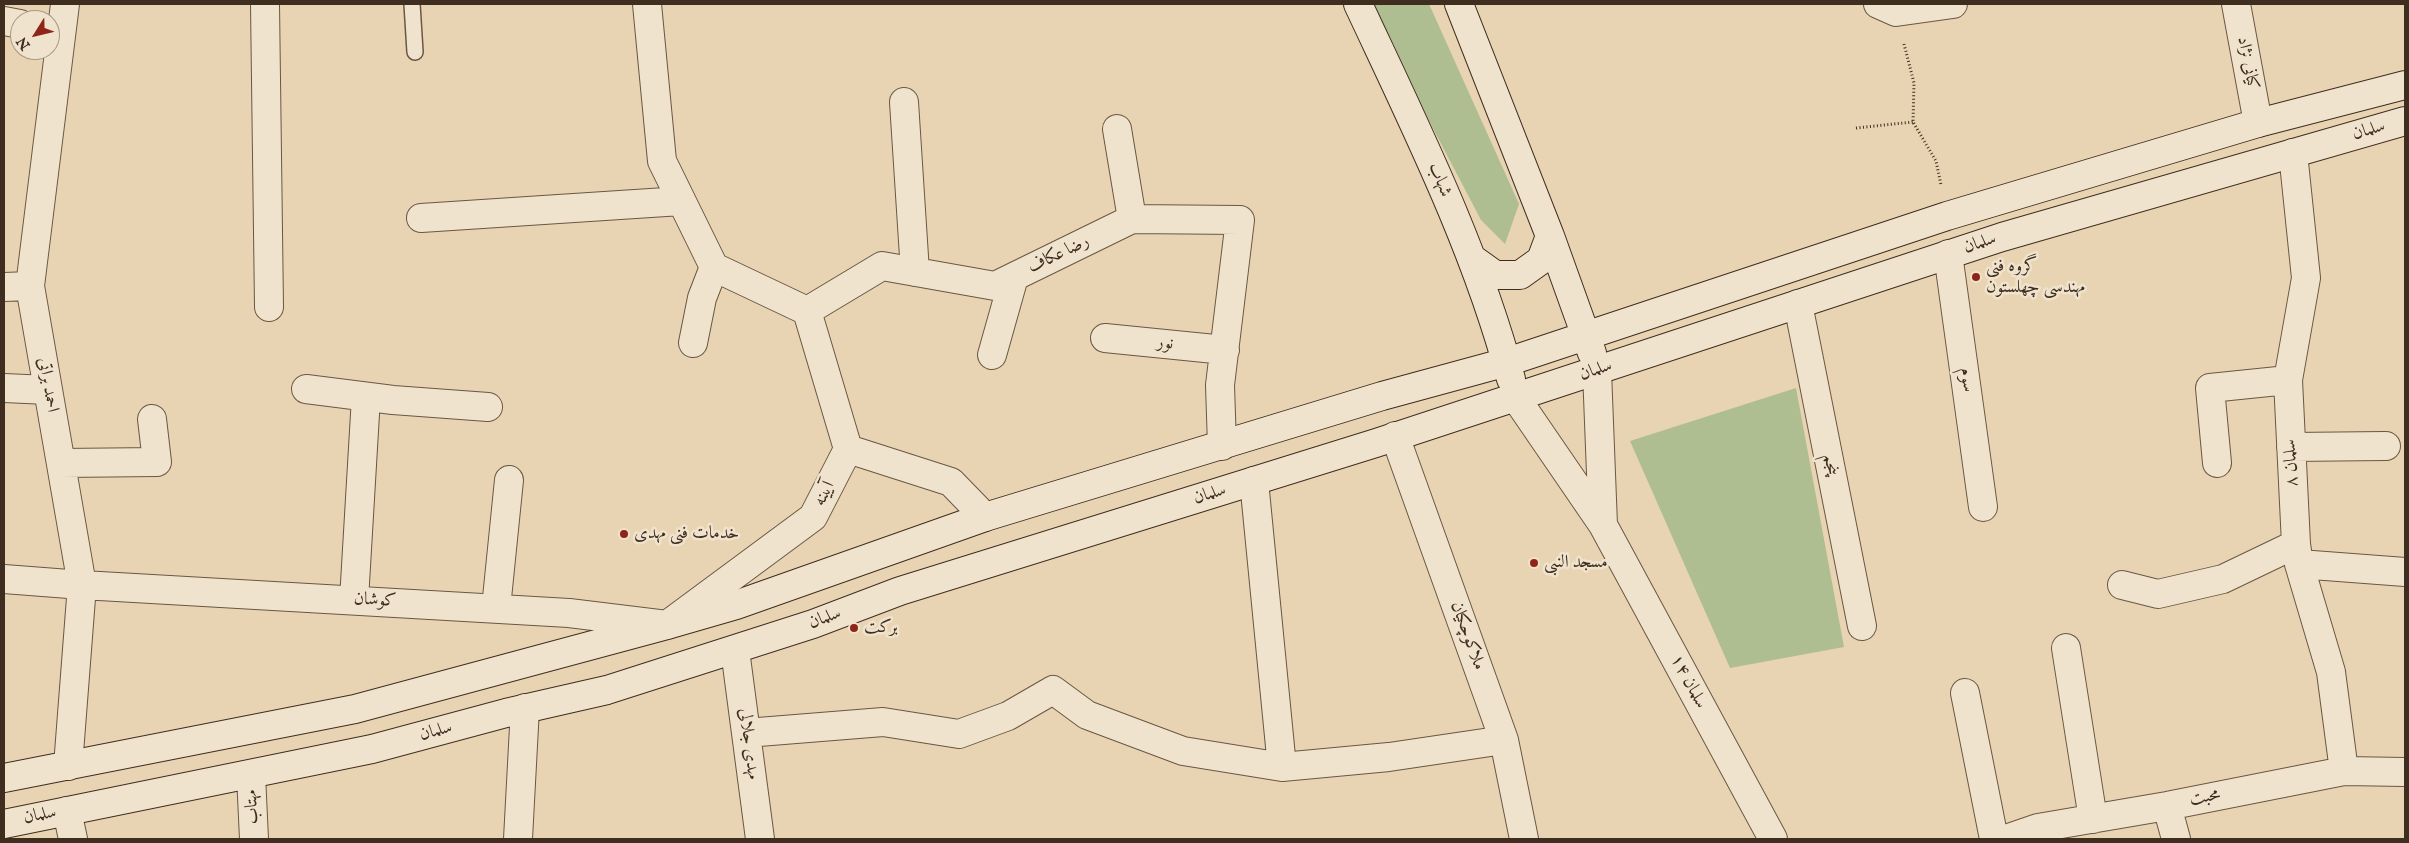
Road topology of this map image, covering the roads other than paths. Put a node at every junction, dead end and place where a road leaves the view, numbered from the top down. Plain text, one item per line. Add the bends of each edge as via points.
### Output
1 (65, 4) edge
2 (265, 4) edge
3 (412, 4) edge
4 (647, 4) edge
5 (1358, 4) edge
6 (1458, 4) edge
7 (1952, 4) edge
8 (2236, 4) edge
9 (1887, 8) edge
10 (60, 20) edge
11 (414, 52) dead end
12 (52, 60) edge
13 (2405, 85) edge
14 (904, 102) dead end
15 (2405, 121) edge
16 (2258, 123) junction
17 (1117, 129) dead end
18 (2293, 153) junction
19 (681, 201) junction
20 (421, 218) dead end
21 (1132, 219) junction
22 (1550, 236) junction
23 (1948, 254) junction
24 (1474, 260) junction
25 (714, 268) junction
26 (915, 272) junction
27 (1014, 277) junction
28 (17, 287) edge
29 (1798, 304) junction
30 (270, 307) dead end
31 (808, 311) junction
32 (1587, 335) junction
33 (1105, 338) dead end
34 (693, 343) dead end
35 (1225, 350) junction
36 (992, 355) dead end
37 (1507, 362) junction
38 (1597, 371) junction
39 (2288, 380) junction
40 (4, 388) edge
41 (306, 389) dead end
42 (48, 390) junction
43 (366, 397) junction
44 (1516, 398) junction
45 (488, 407) dead end
46 (152, 419) dead end
47 (1395, 436) junction
48 (1222, 446) junction
49 (2386, 446) dead end
50 (2291, 447) junction
51 (848, 449) junction
52 (61, 463) junction
53 (2217, 463) dead end
54 (509, 480) dead end
55 (1254, 481) junction
56 (1983, 507) dead end
57 (985, 517) junction
58 (1603, 525) junction
59 (2298, 554) junction
60 (2405, 572) edge
61 (4, 578) edge
62 (2122, 584) dead end
63 (82, 585) junction
64 (354, 600) junction
65 (496, 608) junction
66 (668, 625) junction
67 (1862, 626) dead end
68 (2066, 648) dead end
69 (735, 650) junction
70 (1964, 693) dead end
71 (525, 708) junction
72 (746, 733) junction
73 (1504, 740) junction
74 (68, 766) junction
75 (1282, 767) junction
76 (2344, 771) junction
77 (2405, 772) edge
78 (251, 775) junction
79 (4, 778) edge
80 (2167, 806) junction
81 (67, 811) junction
82 (2093, 819) junction
83 (4, 824) edge
84 (73, 839) edge
85 (254, 839) edge
86 (518, 839) edge
87 (760, 839) edge
88 (1524, 839) edge
89 (1773, 839) edge
90 (1994, 839) edge
91 (2006, 839) edge
92 (2176, 839) edge

1 - 10 street, احمد براتی
2 - 30 street
3 - 11 lane
4 - 19 street via 662,160
5 - 24 street, شهاب
6 - 22 street
7 - 9 street
8 - 16 street, کیانی نژاد
12 - 28 street, احمد براتی
13 - 16 street, سلمان
14 - 26 street
15 - 18 street, سلمان
16 - 32 street, سلمان via 1947,216
17 - 21 street
18 - 23 street, سلمان
18 - 39 street, سلمان ۸ via 2306,278
19 - 20 street
19 - 25 street
21 - 27 street, رضا عکاف
21 - 35 street, رضا عکاف via 1240,220
22 - 24 street via 1541,260 1520,275 1495,275
22 - 32 street
23 - 29 street, سلمان
23 - 56 street, سوم
24 - 37 street, شهاب
25 - 31 street
25 - 34 street via 702,298
26 - 27 street, رضا عکاف via 995,286
26 - 31 street, رضا عکاف via 882,266
27 - 36 street
28 - 42 street, احمد براتی
29 - 38 street, سلمان
29 - 67 street, پنجم
31 - 51 street
32 - 37 street, سلمان
32 - 38 street, سلمان ۱۴
33 - 35 street, نور
35 - 48 street, رضا عکاف via 1220,385
37 - 44 street, شهاب
37 - 48 street, سلمان via 1382,396
38 - 44 street, سلمان
38 - 58 street, سلمان ۱۴
39 - 50 street, سلمان ۸
39 - 53 street via 2210,388
40 - 42 street
41 - 43 street
42 - 52 street, احمد براتی
43 - 45 street
43 - 64 street
44 - 47 street, سلمان
44 - 58 street, سلمان ۱۴
46 - 52 street via 157,462
47 - 55 street, سلمان
47 - 73 street, ملاکوچکیان
48 - 57 street, سلمان
49 - 50 street
50 - 59 street, سلمان ۸
51 - 57 street via 951,482
51 - 66 street, آیینه via 813,517
52 - 63 street, احمد براتی
54 - 65 street
55 - 69 street, سلمان via 900,591
55 - 75 street
57 - 66 street, سلمان via 736,605
58 - 89 street, سلمان ۱۴
59 - 60 street
59 - 62 street via 2223,579 2158,594
59 - 76 street, سلمان ۸ via 2332,672
61 - 63 street, کوشان
63 - 64 street, کوشان
63 - 74 street, احمد براتی
64 - 65 street, کوشان
65 - 66 street, کوشان
66 - 74 street, سلمان via 355,709
68 - 82 street
69 - 71 street, سلمان via 607,690
69 - 72 street, مهدی جلالی
70 - 90 street
71 - 78 street, سلمان via 372,749
71 - 86 street
72 - 75 street via 883,722 959,734 1008,716 1053,690 1087,715 1183,751
72 - 87 street, مهدی جلالی
73 - 75 street via 1389,757
73 - 88 street, ملاکوچکیان
74 - 79 street, سلمان
76 - 77 street, محبت
76 - 80 street, محبت
78 - 81 street, سلمان
78 - 85 street, مهتاب
80 - 82 street, محبت
80 - 92 street
81 - 83 street, سلمان
81 - 84 street
82 - 91 street, محبت via 2038,828

